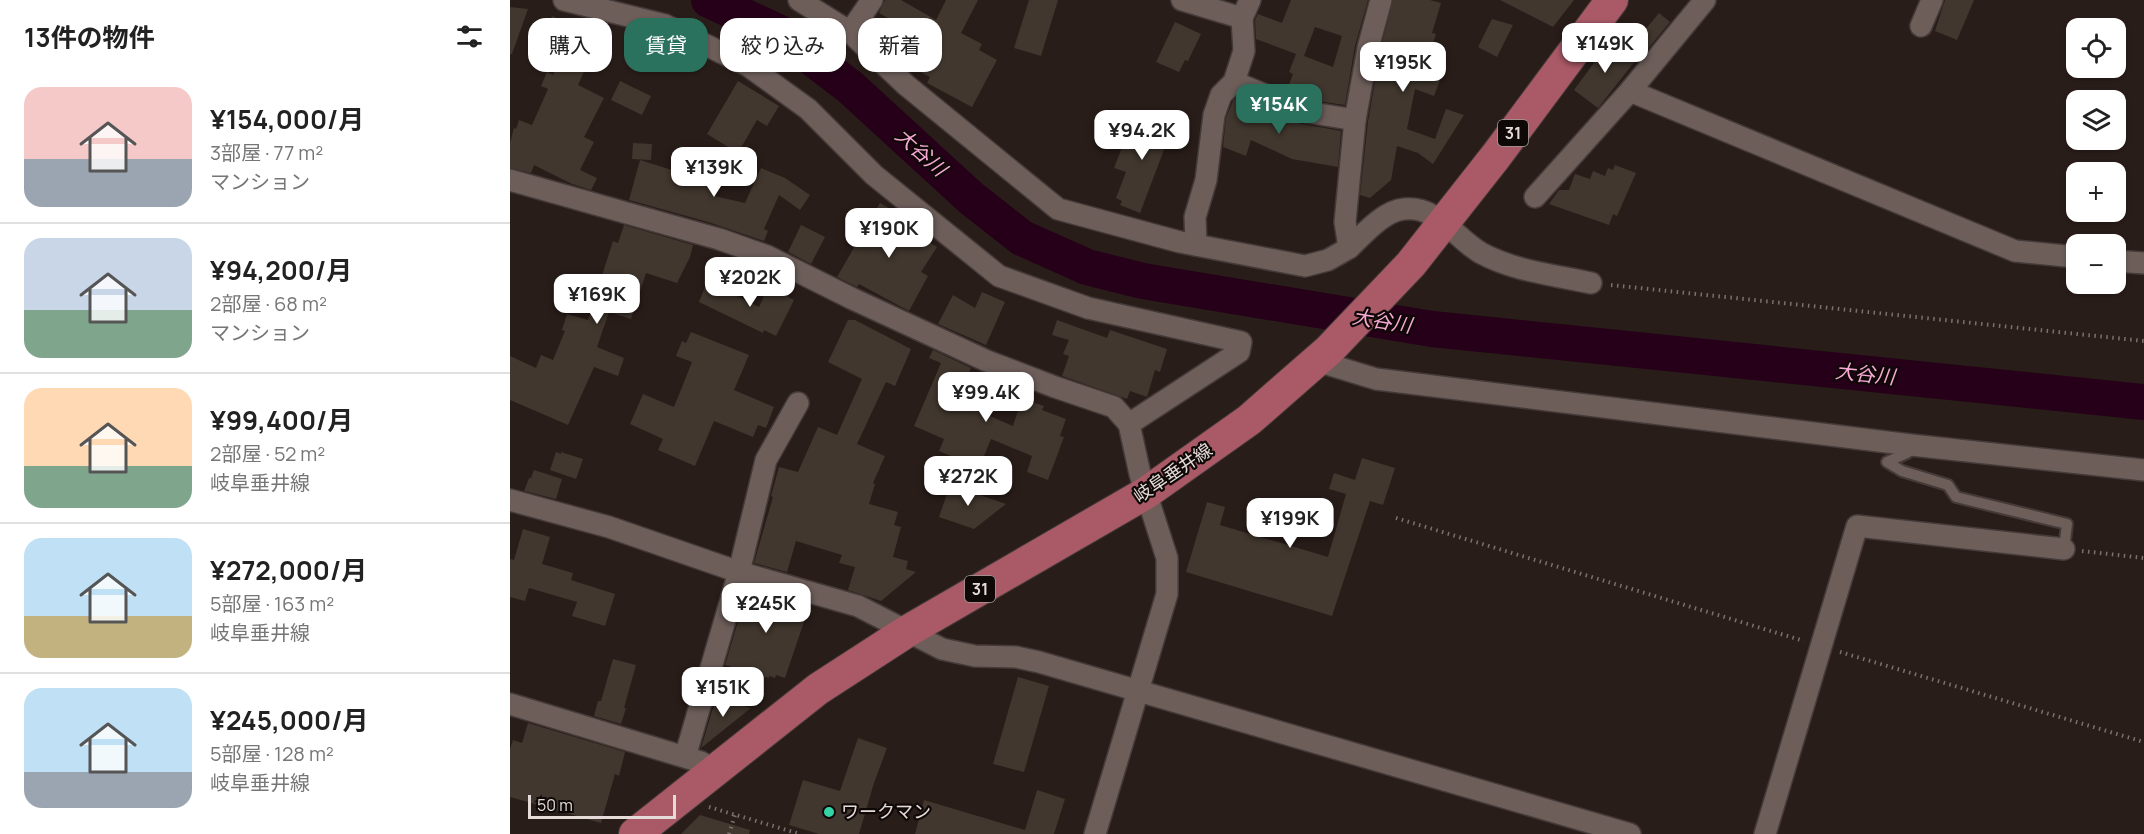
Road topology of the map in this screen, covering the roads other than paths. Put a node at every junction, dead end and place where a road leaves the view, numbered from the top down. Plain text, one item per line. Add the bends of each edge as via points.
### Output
1 (564, 0) edge
2 (798, 0) edge
3 (872, 0) edge
4 (1182, 0) edge
5 (1381, 0) edge
6 (1612, 0) edge
7 (1705, 0) edge
8 (1932, 0) edge
9 (1246, 9) edge
10 (1921, 26) dead end
11 (850, 33) junction
12 (1234, 82) junction
13 (1630, 92) junction
14 (1355, 120) junction
15 (510, 180) edge
16 (1535, 197) dead end
17 (1444, 223) junction
18 (1196, 245) junction
19 (1349, 248) junction
20 (2066, 256) edge
21 (2126, 262) edge
22 (2144, 263) edge
23 (1591, 283) road end
24 (1323, 355) junction
25 (798, 403) dead end
26 (1129, 424) junction
27 (1911, 445) junction
28 (2144, 470) edge
29 (1146, 493) junction
30 (510, 500) edge
31 (2064, 549) joint
32 (740, 572) junction
33 (906, 632) junction
34 (1138, 689) junction
35 (510, 704) edge
36 (699, 764) junction
37 (634, 834) edge
38 (1095, 834) edge
39 (1630, 834) edge
40 (1766, 834) edge

1 - 26 street via 665,25 747,65 808,109 874,175 999,276 1088,308 1241,342 1239,352
2 - 11 street
3 - 11 street
4 - 9 street
5 - 14 street
6 - 17 main road, 岐阜垂井線 / 31
7 - 13 street
8 - 10 street
9 - 12 street via 1244,51
11 - 18 street via 906,85 1058,209
12 - 14 street via 1307,112
12 - 18 street via 1221,95 1214,116 1206,180 1195,217
13 - 16 street
13 - 20 street via 2016,251
14 - 19 street via 1345,222
15 - 26 street via 767,256 987,361 1114,407
17 - 19 street via 1425,212 1403,208 1386,215
17 - 23 street via 1479,252 1507,265
17 - 24 main road, 岐阜垂井線 / 31 via 1411,264
18 - 19 street via 1305,266 1328,260
21 - 22 street
24 - 27 street via 1376,379
24 - 29 main road, 岐阜垂井線 / 31 via 1249,420
25 - 32 street via 766,460
26 - 29 street
27 - 28 street
27 - 31 lane via 1907,453 1887,462 1902,471 1948,484 1956,497 2067,524
29 - 33 main road, 岐阜垂井線 / 31
29 - 34 street via 1167,558 1167,594
30 - 32 street via 609,527
31 - 40 street via 1857,526
32 - 33 street via 858,606
32 - 36 street
33 - 34 street via 942,649 1032,660
33 - 36 main road, 岐阜垂井線 / 31
34 - 38 street
34 - 39 street
35 - 36 street
36 - 37 main road, 岐阜垂井線 / 31 via 685,793

